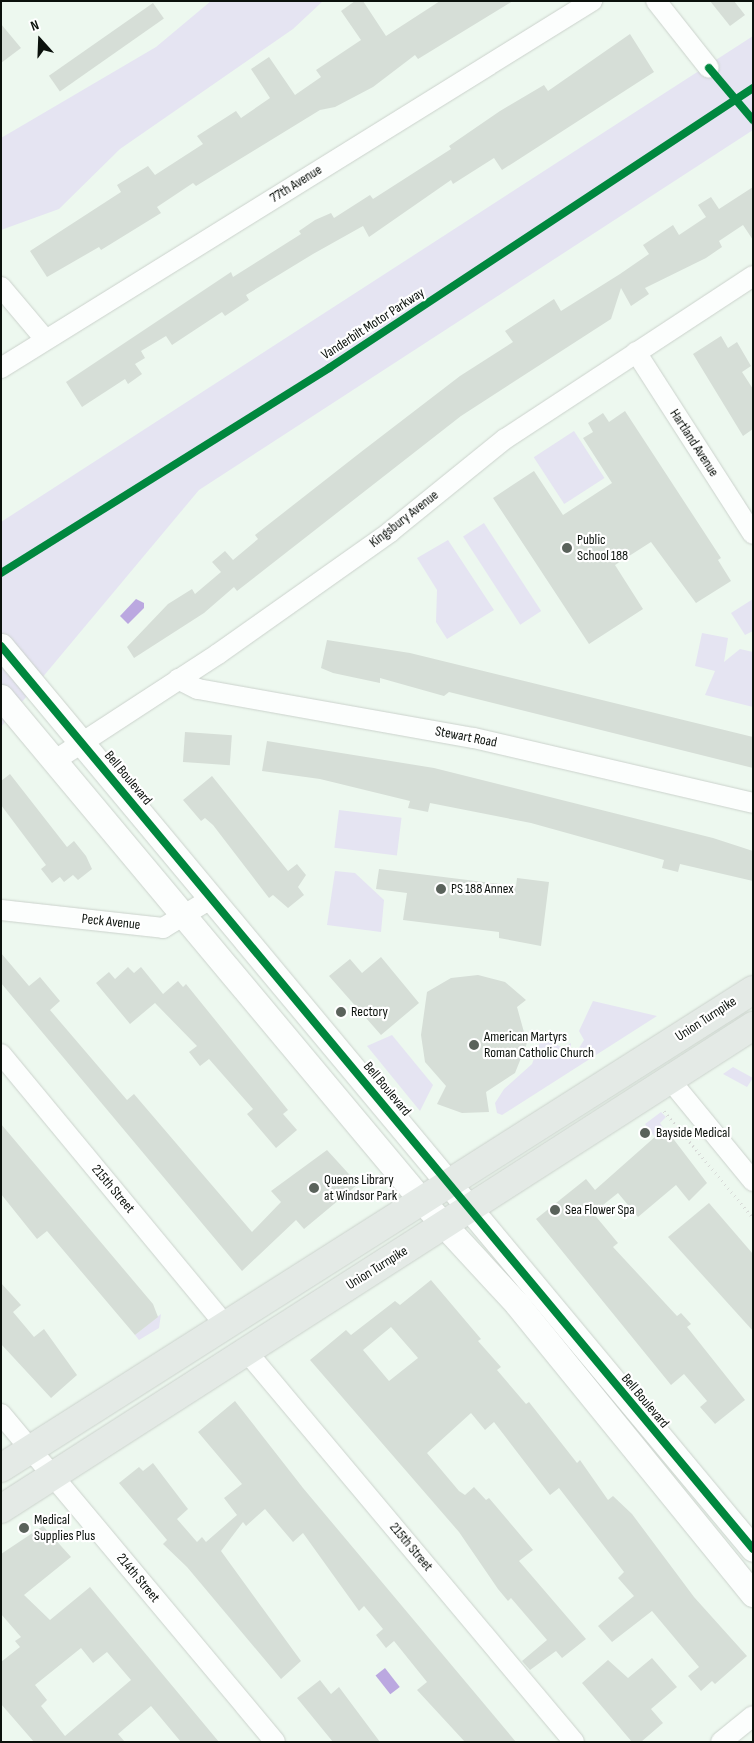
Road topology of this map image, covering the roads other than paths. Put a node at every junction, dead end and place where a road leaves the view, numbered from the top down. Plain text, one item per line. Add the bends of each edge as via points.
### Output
1 (592, 1) edge
2 (656, 1) edge
3 (709, 68) road end
4 (753, 276) edge
5 (1, 287) edge
6 (45, 339) junction
7 (636, 352) junction
8 (1, 368) edge
9 (753, 534) edge
10 (1, 646) edge
11 (178, 679) junction
12 (1, 697) edge
13 (81, 742) junction
14 (54, 761) junction
15 (753, 803) edge
16 (212, 898) junction
17 (1, 910) edge
18 (186, 917) junction
19 (753, 990) edge
20 (749, 1032) edge
21 (1, 1054) edge
22 (670, 1080) junction
23 (753, 1181) edge
24 (449, 1184) junction
25 (422, 1201) junction
26 (472, 1208) junction
27 (444, 1225) junction
28 (225, 1325) junction
29 (248, 1352) junction
30 (1, 1414) edge
31 (30, 1449) junction
32 (1, 1468) edge
33 (52, 1475) junction
34 (1, 1509) edge
35 (753, 1548) edge
36 (753, 1594) edge
37 (753, 1716) edge
38 (275, 1742) edge
39 (574, 1742) edge
40 (721, 1742) edge

1 - 6 street, 77th Avenue
2 - 3 street
4 - 7 street, Kingsbury Avenue
5 - 6 street
6 - 8 street, 77th Avenue
7 - 9 street, Hartland Avenue
7 - 11 street, Kingsbury Avenue via 505,439 390,532
10 - 13 street, Bell Boulevard
11 - 13 street, Kingsbury Avenue
11 - 15 street, Stewart Road via 198,689 474,738
12 - 14 street
13 - 14 street, Kingsbury Avenue
13 - 16 street, Bell Boulevard
14 - 18 street
16 - 18 street, Peck Avenue
16 - 24 street, Bell Boulevard
17 - 18 street, Peck Avenue via 163,928
18 - 25 street
19 - 24 main road, Union Turnpike
20 - 22 main road, Union Turnpike
21 - 28 street, 215th Street
22 - 23 street
22 - 26 main road, Union Turnpike
24 - 25 main road, Union Turnpike
24 - 26 street, Bell Boulevard
25 - 27 street
25 - 28 main road, Union Turnpike
26 - 27 main road, Union Turnpike
26 - 35 street, Bell Boulevard
27 - 29 main road, Union Turnpike
27 - 36 street via 566,1364
28 - 31 main road, Union Turnpike
29 - 33 main road, Union Turnpike
29 - 39 street, 215th Street
30 - 31 street, 214th Street
31 - 32 main road, Union Turnpike
31 - 33 street, 214th Street
33 - 34 main road, Union Turnpike
33 - 38 street, 214th Street
37 - 40 street

